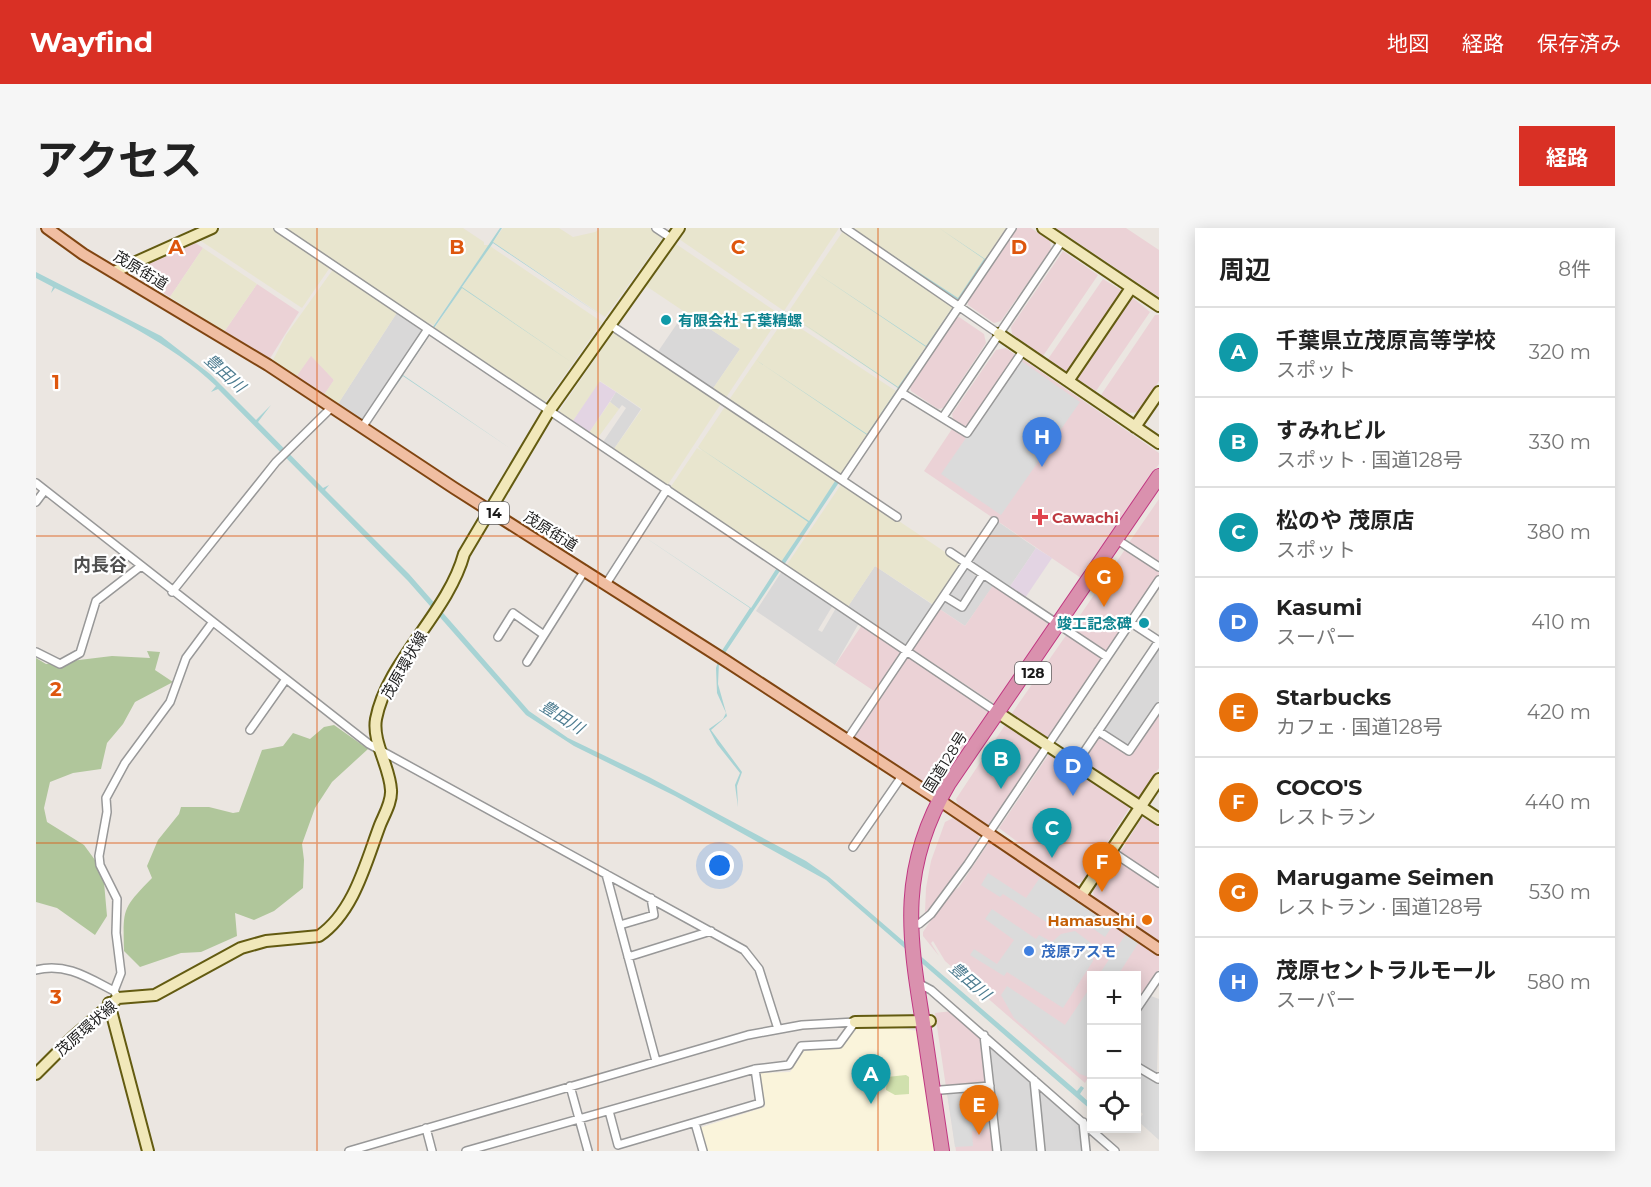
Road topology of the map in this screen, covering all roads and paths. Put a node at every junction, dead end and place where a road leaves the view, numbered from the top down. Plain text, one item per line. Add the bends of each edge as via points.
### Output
1 (47, 228) edge
2 (212, 228) edge
3 (278, 228) edge
4 (656, 228) edge
5 (679, 228) edge
6 (845, 228) edge
7 (1012, 228) edge
8 (1043, 228) edge
9 (671, 238) junction
10 (1062, 241) junction
11 (116, 272) junction
12 (1131, 288) junction
13 (1159, 306) edge
14 (960, 307) junction
15 (609, 324) junction
16 (428, 329) junction
17 (999, 334) junction
18 (1023, 351) junction
19 (1068, 381) junction
20 (1159, 392) edge
21 (902, 393) junction
22 (332, 407) junction
23 (549, 411) junction
24 (943, 417) junction
25 (363, 426) junction
26 (1135, 427) junction
27 (1159, 443) edge
28 (1159, 476) edge
29 (842, 480) junction
30 (36, 483) edge
31 (667, 489) junction
32 (1159, 489) edge
33 (45, 490) junction
34 (36, 502) edge
35 (490, 510) junction
36 (897, 517) dead end
37 (994, 521) dead end
38 (1119, 541) junction
39 (950, 552) dead end
40 (967, 563) junction
41 (141, 566) junction
42 (1159, 567) edge
43 (585, 570) junction
44 (983, 574) junction
45 (1159, 580) edge
46 (606, 584) junction
47 (172, 592) junction
48 (944, 596) junction
49 (1131, 622) junction
50 (212, 623) junction
51 (1060, 626) junction
52 (544, 635) junction
53 (498, 637) dead end
54 (1159, 641) edge
55 (907, 651) junction
56 (36, 652) edge
57 (1107, 657) junction
58 (527, 662) dead end
59 (286, 679) junction
60 (1159, 707) edge
61 (1001, 714) junction
62 (250, 730) dead end
63 (1098, 731) junction
64 (847, 740) junction
65 (1048, 746) junction
66 (382, 753) junction
67 (1076, 764) junction
68 (902, 776) junction
69 (1159, 779) edge
70 (943, 803) junction
71 (1140, 807) junction
72 (1159, 819) edge
73 (988, 834) junction
74 (852, 847) dead end
75 (1111, 851) junction
76 (606, 874) junction
77 (1159, 883) edge
78 (1081, 896) junction
79 (651, 898) junction
80 (620, 926) junction
81 (916, 930) junction
82 (711, 931) junction
83 (1159, 949) edge
84 (628, 957) junction
85 (36, 970) edge
86 (1159, 976) edge
87 (919, 979) junction
88 (114, 998) junction
89 (1141, 1004) edge
90 (855, 1022) junction
91 (926, 1022) junction
92 (778, 1029) junction
93 (984, 1035) junction
94 (656, 1061) junction
95 (755, 1068) junction
96 (1141, 1068) edge
97 (36, 1074) edge
98 (1159, 1077) edge
99 (1034, 1080) junction
100 (570, 1086) junction
101 (990, 1086) junction
102 (941, 1090) junction
103 (609, 1111) junction
104 (579, 1119) junction
105 (1083, 1122) junction
106 (695, 1124) junction
107 (426, 1128) junction
108 (148, 1151) edge
109 (349, 1151) edge
110 (432, 1151) edge
111 (466, 1151) edge
112 (588, 1151) edge
113 (703, 1151) edge
114 (942, 1151) edge
115 (950, 1151) edge
116 (997, 1151) edge
117 (1041, 1151) edge
118 (1086, 1151) edge
119 (1115, 1151) edge

1 - 11 main road, 茂原街道 / 14
2 - 11 street
3 - 16 street
4 - 9 street
5 - 9 street, 茂原環状線
6 - 14 street
7 - 14 street
8 - 10 street
9 - 15 street, 茂原環状線
10 - 12 street
10 - 17 street
11 - 22 main road, 茂原街道 / 14
12 - 13 street
12 - 19 street
14 - 17 street
14 - 21 street
15 - 23 street, 茂原環状線
15 - 29 street
16 - 23 street
16 - 25 street
17 - 18 street
17 - 24 street
18 - 19 street
18 - 24 street via 967,433
19 - 26 street
20 - 26 street
21 - 24 street
21 - 29 street
22 - 25 main road, 茂原街道 / 14
22 - 47 street via 276,462
23 - 31 street
23 - 35 street, 茂原環状線
25 - 35 main road, 茂原街道 / 14
26 - 27 street
28 - 38 highway, 国道128号 / 128
29 - 36 street
30 - 33 street
31 - 46 street
31 - 55 street
32 - 38 highway, 国道128号 / 128
33 - 34 street
33 - 41 street
35 - 43 main road, 茂原街道 / 14
35 - 66 street, 茂原環状線 via 444,599 390,684 379,710 376,733
37 - 40 street
38 - 42 street
38 - 51 highway, 国道128号 / 128
39 - 40 street
40 - 44 street
40 - 48 street
41 - 47 street
41 - 56 street via 96,601 80,653 60,664
43 - 46 main road, 茂原街道 / 14
43 - 52 street
44 - 48 street via 962,607
44 - 51 street
45 - 49 street
46 - 64 main road, 茂原街道 / 14
47 - 50 street
48 - 55 street
49 - 54 street
49 - 57 street
50 - 59 street
50 - 88 street via 186,658 170,702 125,763 106,798 99,855 117,899 121,973
51 - 57 street
51 - 61 highway, 国道128号 / 128
52 - 53 street via 513,614
52 - 58 street
54 - 63 street
55 - 61 street
55 - 64 street
57 - 65 street
59 - 62 street
59 - 66 street
60 - 63 street via 1129,751
61 - 65 street
61 - 70 highway, 国道128号 / 128
63 - 67 street
64 - 68 main road, 茂原街道 / 14
65 - 67 street
65 - 73 street
66 - 76 street
66 - 88 street, 茂原環状線 via 391,797 359,883 324,933 241,948 155,995
67 - 71 street
68 - 70 main road, 茂原街道 / 14
68 - 74 street
69 - 71 street
70 - 73 main road, 茂原街道
70 - 81 highway, 国道128号 / 128 via 916,867
71 - 72 street
71 - 75 street
73 - 78 main road, 茂原街道
73 - 81 street via 932,914
75 - 77 street
75 - 78 street
76 - 79 street
76 - 80 street
78 - 83 main road, 茂原街道
79 - 80 street via 654,915
79 - 82 street
80 - 84 street
81 - 87 highway, 国道128号 / 128
82 - 84 street
82 - 92 street via 744,950 753,960
84 - 94 street
85 - 88 street via 77,971
86 - 89 street
87 - 91 highway, 国道128号 / 128
87 - 93 street
88 - 97 street, 茂原環状線
88 - 108 street
90 - 91 street
90 - 92 street
90 - 95 street via 838,1044 801,1046 789,1065
91 - 102 highway, 国道128号 / 128
91 - 114 highway, 国道128号 / 128
92 - 94 street
93 - 99 street
93 - 101 street
94 - 100 street
95 - 103 street
95 - 106 street via 760,1103
96 - 98 street
99 - 105 street
99 - 117 street
100 - 104 street
100 - 107 street
101 - 102 street
101 - 116 street
102 - 115 highway, 国道128号 / 128
103 - 104 street
103 - 106 street via 618,1145
104 - 111 street
104 - 112 street
105 - 118 street
105 - 119 street
106 - 113 street
107 - 109 street
107 - 110 street

